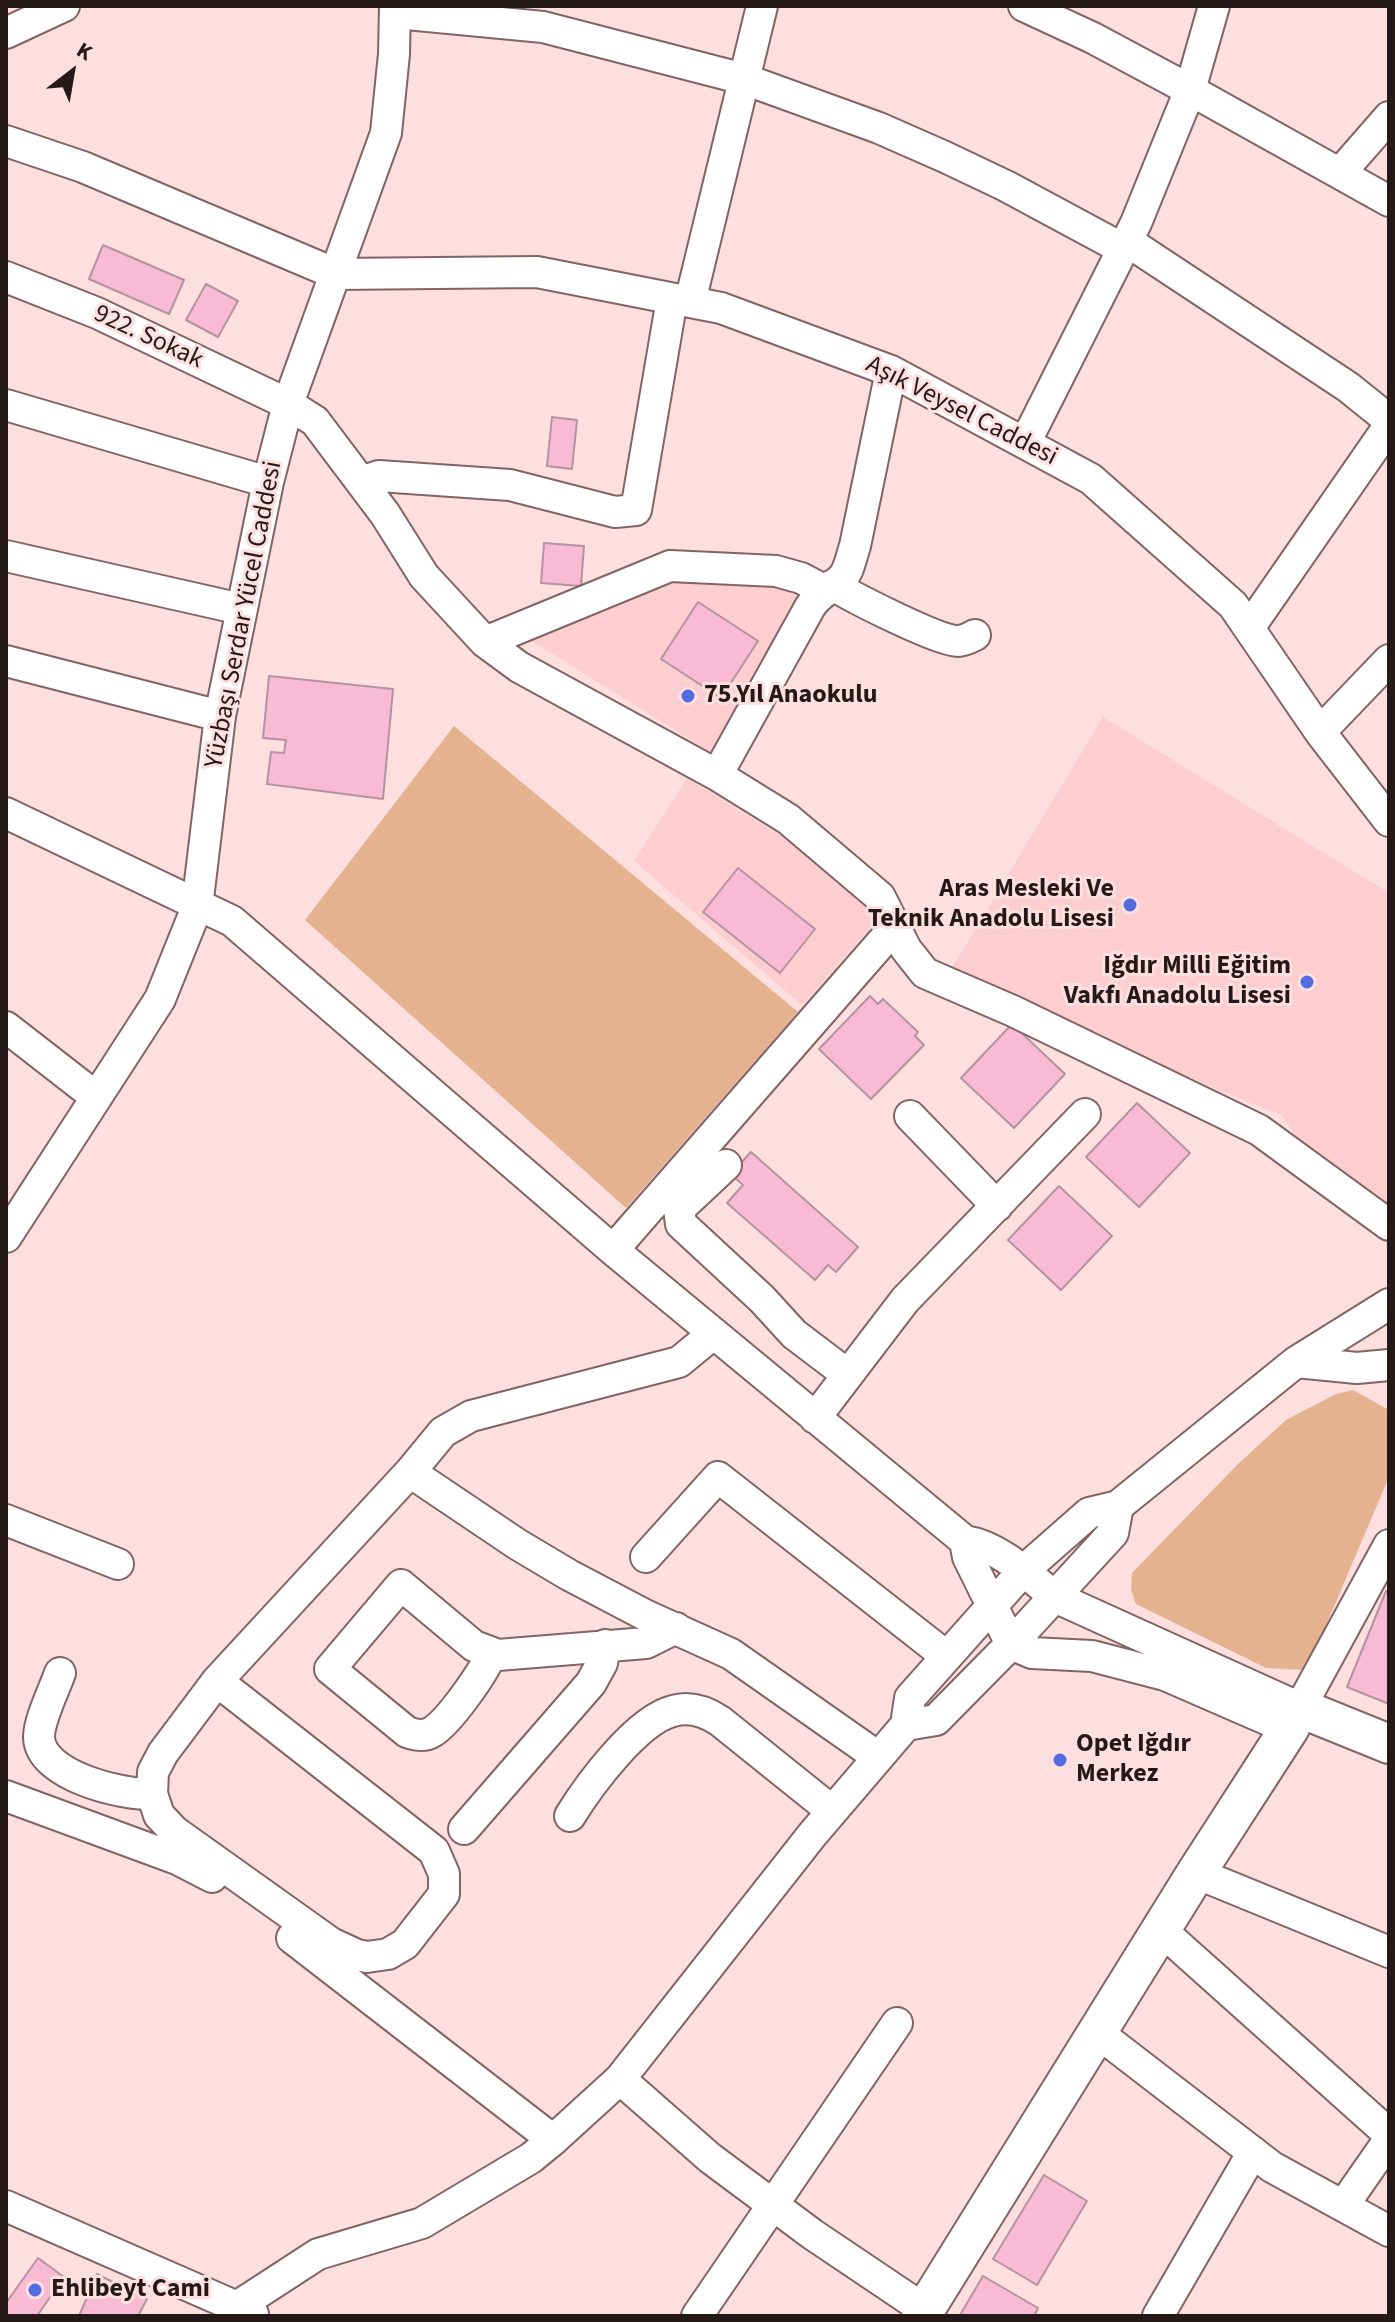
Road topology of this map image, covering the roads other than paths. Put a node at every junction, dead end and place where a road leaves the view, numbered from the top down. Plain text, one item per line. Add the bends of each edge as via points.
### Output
1 (64, 6) edge
2 (762, 6) edge
3 (1024, 6) edge
4 (1214, 6) edge
5 (396, 9) edge
6 (6, 33) edge
7 (744, 79) junction
8 (1190, 90) junction
9 (1389, 117) edge
10 (6, 141) edge
11 (1341, 172) junction
12 (1389, 201) edge
13 (1125, 245) junction
14 (336, 274) junction
15 (6, 277) edge
16 (681, 300) junction
17 (891, 371) junction
18 (288, 404) junction
19 (6, 405) edge
20 (1389, 420) edge
21 (1389, 426) edge
22 (1025, 443) junction
23 (268, 482) junction
24 (361, 482) junction
25 (6, 556) edge
26 (828, 587) junction
27 (241, 609) junction
28 (1249, 628) junction
29 (975, 635) dead end
30 (485, 642) junction
31 (1389, 660) edge
32 (6, 661) edge
33 (220, 716) junction
34 (1320, 732) junction
35 (717, 775) junction
36 (6, 813) edge
37 (1389, 821) edge
38 (197, 907) junction
39 (895, 927) junction
40 (6, 1027) edge
41 (96, 1097) junction
42 (1085, 1114) dead end
43 (910, 1116) dead end
44 (726, 1165) dead end
45 (997, 1206) junction
46 (1389, 1225) edge
47 (6, 1237) edge
48 (613, 1250) junction
49 (1389, 1304) edge
50 (713, 1334) junction
51 (1296, 1362) junction
52 (1389, 1365) edge
53 (848, 1375) junction
54 (815, 1418) junction
55 (410, 1472) junction
56 (1118, 1506) junction
57 (6, 1520) edge
58 (965, 1541) junction
59 (1389, 1545) edge
60 (646, 1557) dead end
61 (118, 1564) dead end
62 (1023, 1571) junction
63 (1055, 1597) junction
64 (991, 1606) junction
65 (676, 1628) junction
66 (1011, 1644) junction
67 (605, 1645) junction
68 (491, 1654) junction
69 (946, 1656) junction
70 (60, 1673) dead end
71 (217, 1681) junction
72 (1294, 1718) junction
73 (906, 1725) junction
74 (1389, 1744) edge
75 (878, 1757) junction
76 (1389, 1772) edge
77 (152, 1794) junction
78 (6, 1796) edge
79 (832, 1811) junction
80 (570, 1816) dead end
81 (464, 1829) dead end
82 (1196, 1873) junction
83 (1161, 1930) junction
84 (1389, 1952) edge
85 (897, 2023) dead end
86 (1098, 2033) junction
87 (620, 2079) junction
88 (1389, 2137) edge
89 (553, 2140) junction
90 (1253, 2152) junction
91 (773, 2205) junction
92 (1343, 2206) junction
93 (11, 2217) edge
94 (1389, 2231) edge
95 (244, 2313) edge
96 (923, 2313) edge
97 (697, 2316) edge
98 (1158, 2316) edge

1 - 6 street
2 - 7 street
3 - 8 street
4 - 8 street
5 - 7 street via 543,27
5 - 14 street, Yüzbaşı Serdar Yücel Caddesi via 386,133
7 - 13 street via 879,128
7 - 16 street
8 - 11 street
8 - 13 street
9 - 11 street
10 - 14 street via 83,167
11 - 12 street
13 - 20 street via 1348,387
13 - 22 street
14 - 16 street, Aşık Veysel Caddesi via 537,272
14 - 18 street, Yüzbaşı Serdar Yücel Caddesi
15 - 18 street, 922. Sokak via 97,313
16 - 17 street, Aşık Veysel Caddesi via 721,308
16 - 24 street via 636,510 615,512 510,485 379,476
17 - 22 street, Aşık Veysel Caddesi
17 - 26 street via 855,546 845,574
18 - 23 street, Yüzbaşı Serdar Yücel Caddesi
18 - 24 street, 922. Sokak via 315,421
19 - 23 street
21 - 28 street
22 - 28 street, Aşık Veysel Caddesi via 1091,479 1233,605
23 - 27 street, Yüzbaşı Serdar Yücel Caddesi
24 - 30 street, 922. Sokak via 424,576
25 - 27 street
26 - 29 street via 950,640
26 - 30 street via 776,571 670,566
26 - 35 street via 810,607
27 - 33 street, Yüzbaşı Serdar Yücel Caddesi
28 - 34 street, Aşık Veysel Caddesi
30 - 35 street, 922. Sokak via 519,667
31 - 34 street
32 - 33 street
33 - 38 street, Yüzbaşı Serdar Yücel Caddesi
34 - 37 street, Aşık Veysel Caddesi
35 - 39 street, 922. Sokak via 788,819 880,897
36 - 38 street
38 - 41 street, Yüzbaşı Serdar Yücel Caddesi via 160,999
38 - 48 street via 232,921
39 - 46 street, 922. Sokak via 925,973 1259,1130
39 - 48 street
40 - 41 street
41 - 47 street, Yüzbaşı Serdar Yücel Caddesi
42 - 45 street
43 - 45 street
44 - 53 street via 679,1209 681,1224 794,1334
45 - 53 street via 905,1300
48 - 50 street
49 - 51 street
50 - 54 street
50 - 55 street via 679,1362 458,1421
51 - 52 street via 1357,1368
51 - 56 street
53 - 54 street
54 - 58 street
55 - 65 street via 569,1575
55 - 71 street
56 - 62 street via 1089,1513
56 - 63 street via 1113,1533
57 - 61 street
58 - 62 street via 982,1544
58 - 64 street
59 - 72 street
60 - 69 street via 718,1477
62 - 63 street
62 - 64 street
63 - 66 street
63 - 72 street
64 - 66 street
64 - 69 street
65 - 67 street via 646,1643
65 - 75 street via 764,1675
66 - 72 street via 1032,1653 1092,1656 1165,1675
66 - 73 street via 936,1720
67 - 68 street
67 - 81 street via 591,1683
68 - 68 street via 475,1683 434,1731 422,1736 407,1732 330,1669 401,1585
69 - 73 street via 910,1698
70 - 77 street via 39,1734 47,1759 62,1771 133,1795
71 - 77 street via 157,1762
71 - 77 street via 434,1851 444,1874 444,1894 405,1944 378,1956 357,1955 331,1943 174,1831 159,1815
72 - 74 main road
72 - 76 main road
72 - 82 main road
73 - 75 street
75 - 79 street
78 - 89 street via 177,1859 215,1879
79 - 80 street via 720,1721 683,1709 666,1713 625,1746
79 - 87 street
82 - 83 main road
82 - 84 street
83 - 86 main road
83 - 88 street
85 - 91 street
86 - 90 street
86 - 96 main road
87 - 89 street
87 - 91 street
88 - 92 street
89 - 95 street via 422,2223 318,2254
90 - 92 street
90 - 98 street
91 - 96 street
91 - 97 street
92 - 94 street
93 - 95 street

